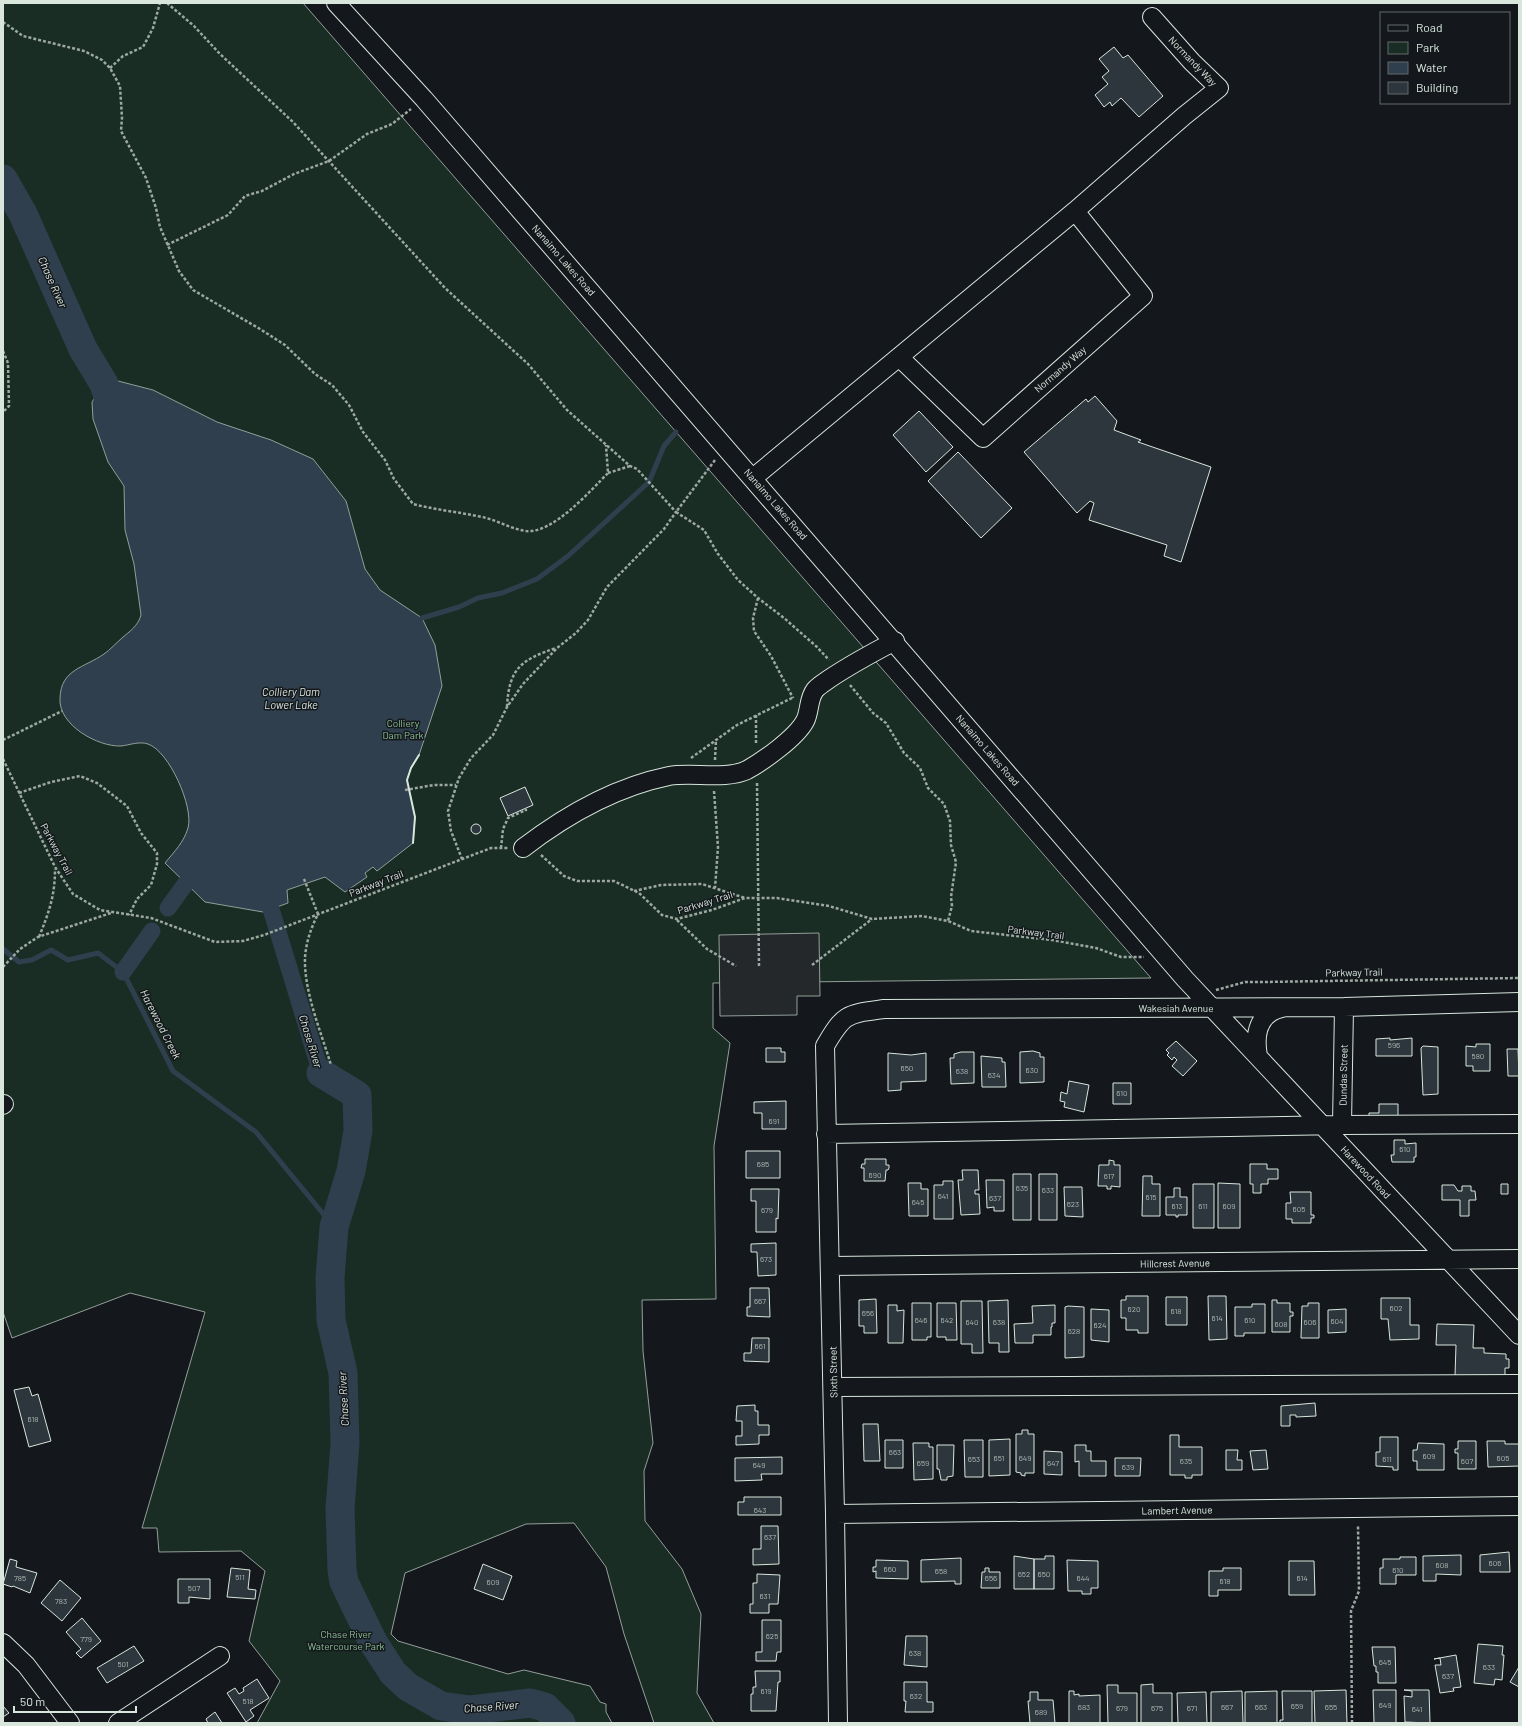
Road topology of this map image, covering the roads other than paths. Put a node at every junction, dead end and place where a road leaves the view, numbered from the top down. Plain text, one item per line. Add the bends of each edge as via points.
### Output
1 (336, 3) edge
2 (1152, 17) dead end
3 (1075, 211) junction
4 (899, 357) junction
5 (753, 478) junction
6 (895, 641) junction
7 (523, 848) road end
8 (1519, 1002) edge
9 (1286, 1007) junction
10 (1344, 1007) junction
11 (1213, 1008) junction
12 (838, 1025) joint
13 (1258, 1056) junction
14 (1519, 1124) edge
15 (1342, 1125) junction
16 (1324, 1127) junction
17 (826, 1134) junction
18 (1519, 1259) edge
19 (1448, 1260) junction
20 (831, 1266) junction
21 (1519, 1335) edge
22 (1519, 1384) edge
23 (833, 1387) junction
24 (1519, 1506) edge
25 (835, 1514) junction
26 (3, 1642) edge
27 (220, 1656) dead end
28 (70, 1723) edge
29 (118, 1723) edge
30 (838, 1723) edge

1 - 5 street, Nanaimo Lakes Road via 424,99
2 - 3 street, Normandy Way via 1219,88 1132,159
3 - 4 street, Normandy Way
3 - 4 street, Normandy Way via 1143,296 983,438
4 - 5 street, Normandy Way
5 - 6 street, Nanaimo Lakes Road
6 - 7 street via 856,662 815,689 805,721 792,736 746,770 729,774 675,776 620,790 554,824
6 - 11 street, Nanaimo Lakes Road
8 - 10 street, Wakesiah Avenue
9 - 10 street, Wakesiah Avenue
9 - 11 street, Wakesiah Avenue
9 - 13 street via 1270,1012 1260,1024 1256,1036
10 - 15 street, Dundas Street
11 - 12 street, Wakesiah Avenue via 884,1009 852,1013
11 - 13 street, Harewood Road
12 - 17 street, Sixth Street via 825,1046
13 - 16 street, Harewood Road
14 - 15 street
15 - 16 street
16 - 17 street
16 - 19 street, Harewood Road
17 - 20 street, Sixth Street
18 - 19 street, Hillcrest Avenue
19 - 20 street, Hillcrest Avenue
19 - 21 street, Harewood Road
20 - 23 street, Sixth Street
22 - 23 street
23 - 25 street, Sixth Street
24 - 25 street, Lambert Avenue
25 - 30 street, Sixth Street
26 - 28 street via 26,1665
27 - 29 street

